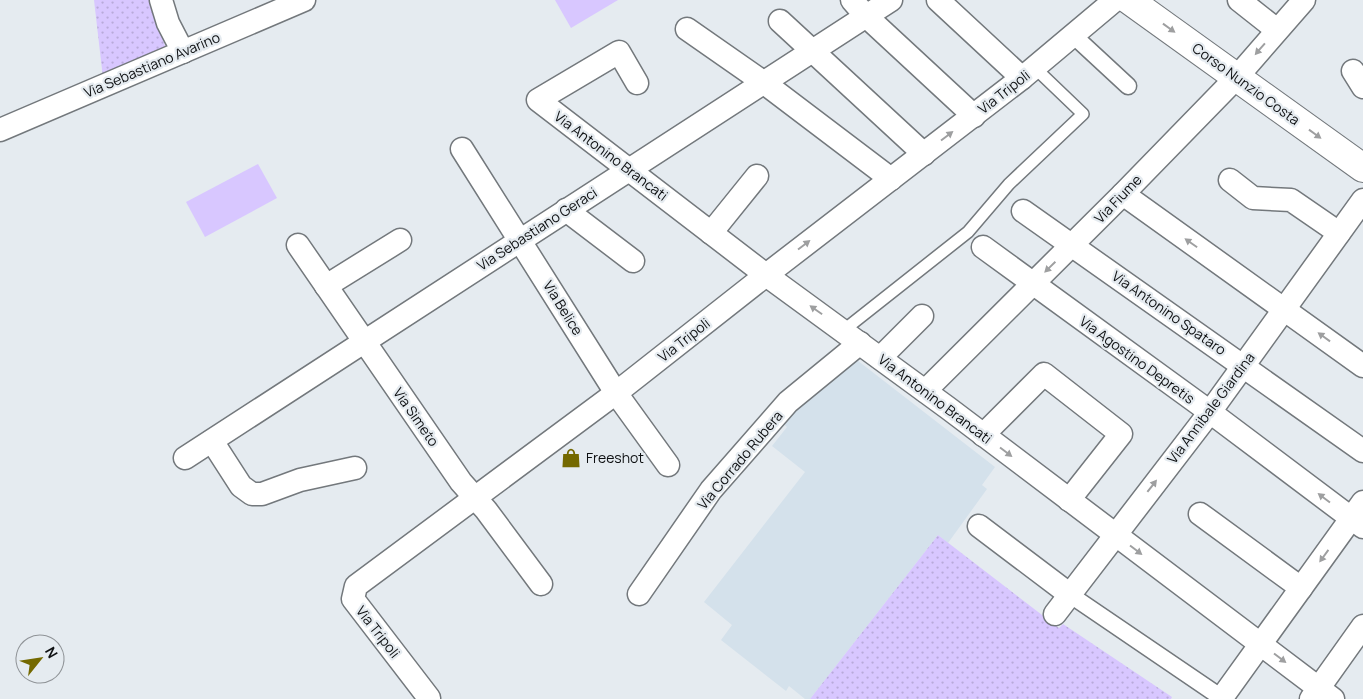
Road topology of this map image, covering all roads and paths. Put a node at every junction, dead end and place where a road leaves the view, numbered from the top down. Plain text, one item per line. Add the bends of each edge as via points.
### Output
1 (161, 0) edge
2 (304, 0) edge
3 (890, 0) edge
4 (938, 0) edge
5 (1115, 0) edge
6 (1129, 0) edge
7 (1239, 0) edge
8 (1304, 0) edge
9 (859, 8) edge
10 (260, 9) edge
11 (780, 21) dead end
12 (687, 29) dead end
13 (1277, 30) junction
14 (1074, 36) junction
15 (814, 49) junction
16 (183, 52) junction
17 (1028, 73) junction
18 (1237, 77) junction
19 (763, 82) junction
20 (637, 83) dead end
21 (1128, 86) dead end
22 (974, 116) junction
23 (0, 130) edge
24 (462, 149) dead end
25 (924, 154) junction
26 (1363, 168) edge
27 (630, 169) junction
28 (757, 176) dead end
29 (891, 179) junction
30 (1230, 180) dead end
31 (1123, 194) junction
32 (1363, 200) edge
33 (566, 210) junction
34 (1023, 210) dead end
35 (711, 233) junction
36 (1339, 234) junction
37 (400, 240) dead end
38 (520, 240) junction
39 (298, 245) dead end
40 (1072, 246) junction
41 (983, 247) dead end
42 (633, 261) dead end
43 (766, 275) junction
44 (1033, 284) junction
45 (326, 286) junction
46 (1284, 309) junction
47 (922, 316) dead end
48 (852, 337) junction
49 (364, 342) junction
50 (880, 358) junction
51 (1244, 365) junction
52 (1363, 366) edge
53 (925, 391) junction
54 (616, 393) junction
55 (1210, 412) junction
56 (983, 434) junction
57 (212, 441) junction
58 (1363, 451) edge
59 (184, 458) dead end
60 (668, 464) dead end
61 (355, 468) dead end
62 (475, 498) junction
63 (1069, 500) junction
64 (1200, 514) dead end
65 (1359, 516) edge
66 (979, 526) dead end
67 (1115, 534) junction
68 (541, 584) dead end
69 (1301, 588) junction
70 (639, 594) dead end
71 (1069, 594) junction
72 (1055, 614) dead end
73 (1361, 633) edge
74 (1261, 644) junction
75 (1321, 695) edge
76 (429, 698) edge
77 (1221, 699) edge

1 - 16 street via 168,23
2 - 10 street, Via Sebastiano Avarino
3 - 9 street, Via Sebastiano Geraci
4 - 17 street
5 - 14 street, Via Tripoli
6 -> 18 street, Corso Nunzio Costa
7 - 13 street
8 - 13 street, Via Fiume
9 - 15 street, Via Sebastiano Geraci
9 - 22 street
10 - 16 street, Via Sebastiano Avarino
11 - 15 street
12 - 19 street
13 -> 18 street, Via Fiume
14 - 17 street, Via Tripoli
14 - 21 street
15 - 19 street, Via Sebastiano Geraci
15 - 25 street
16 - 23 street, Via Sebastiano Avarino
17 - 22 street, Via Tripoli
17 - 48 lane via 1082,114 1009,184 968,232
18 -> 26 street, Corso Nunzio Costa
18 - 31 street, Via Fiume
19 - 27 street, Via Sebastiano Geraci
19 - 29 street
20 - 27 street, Via Antonino Brancati via 619,52 538,100
25 -> 22 street, Via Tripoli
24 - 38 street, Via Belice
25 - 29 street, Via Tripoli
27 - 33 street, Via Sebastiano Geraci
27 - 35 street, Via Antonino Brancati
28 - 35 street
43 -> 29 street, Via Tripoli
30 - 36 street via 1253,198 1291,200
31 - 40 street, Via Fiume
46 -> 31 street
32 - 36 street, Via Annibale Giardina
33 - 38 street, Via Sebastiano Geraci
33 - 42 street
34 - 40 street, Via Antonino Spataro
35 - 43 street, Via Antonino Brancati
36 - 46 street, Via Annibale Giardina
37 - 45 street
38 - 49 street, Via Sebastiano Geraci
38 - 54 street, Via Belice
39 - 45 street, Via Simeto
40 -> 44 street, Via Fiume
40 - 51 street, Via Antonino Spataro
41 - 44 street, Via Agostino Depretis
48 -> 43 street, Via Antonino Brancati
43 - 54 street, Via Tripoli
44 - 53 street, Via Fiume
44 - 55 street, Via Agostino Depretis
45 - 49 street, Via Simeto
46 - 51 street, Via Annibale Giardina
52 -> 46 street
47 - 50 street
48 - 50 street, Via Antonino Brancati
48 - 70 street, Via Corrado Rubera via 788,402 711,490
49 - 57 street, Via Sebastiano Geraci
49 - 62 street, Via Simeto
50 - 53 street, Via Antonino Brancati
51 - 55 street, Via Annibale Giardina
51 - 58 street, Via Antonino Spataro
53 - 56 street, Via Antonino Brancati
54 - 60 street, Via Belice
54 - 62 street, Via Tripoli
65 -> 55 street, Via Agostino Depretis
67 -> 55 street, Via Annibale Giardina
56 -> 63 street, Via Antonino Brancati
56 - 63 street via 1044,374 1121,434
57 - 59 street, Via Sebastiano Geraci
57 - 61 street via 241,486 252,494
62 - 68 street, Via Simeto
62 - 76 street, Via Tripoli via 356,586 353,599
63 - 67 street, Via Antonino Brancati
64 - 69 street
65 -> 69 street
66 - 71 street
67 - 71 street, Via Annibale Giardina
67 -> 74 street, Via Antonino Brancati
69 - 74 street
71 - 72 street, Via Annibale Giardina
71 - 77 street
73 - 75 street
74 -> 75 street, Via Antonino Brancati
74 - 77 street

